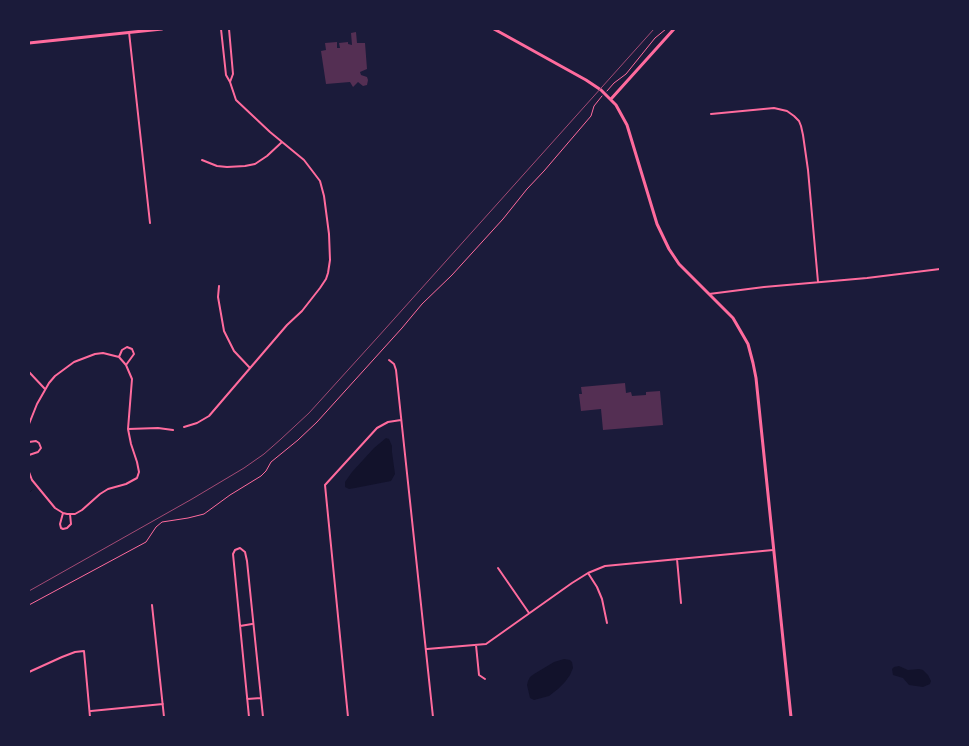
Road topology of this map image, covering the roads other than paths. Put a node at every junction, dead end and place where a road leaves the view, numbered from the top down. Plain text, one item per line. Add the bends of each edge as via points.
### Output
1 (162, 29) edge
2 (221, 29) edge
3 (229, 29) edge
4 (494, 29) edge
5 (674, 29) edge
6 (129, 32) junction
7 (29, 43) edge
8 (230, 82) junction
9 (611, 99) junction
10 (711, 114) dead end
11 (282, 142) junction
12 (202, 160) dead end
13 (150, 223) dead end
14 (940, 269) edge
15 (818, 282) junction
16 (219, 286) dead end
17 (709, 294) junction
18 (119, 357) junction
19 (389, 360) dead end
20 (126, 365) junction
21 (250, 368) junction
22 (29, 372) edge
23 (45, 389) junction
24 (401, 420) junction
25 (29, 424) edge
26 (184, 427) dead end
27 (128, 429) junction
28 (173, 430) dead end
29 (29, 442) edge
30 (29, 455) edge
31 (29, 472) edge
32 (63, 514) junction
33 (70, 514) junction
34 (773, 550) junction
35 (677, 560) junction
36 (498, 568) dead end
37 (588, 573) junction
38 (681, 603) dead end
39 (152, 605) dead end
40 (529, 613) junction
41 (607, 623) dead end
42 (253, 624) junction
43 (240, 626) junction
44 (476, 645) junction
45 (427, 649) junction
46 (29, 672) edge
47 (485, 678) dead end
48 (261, 698) junction
49 (247, 699) junction
50 (163, 704) junction
51 (90, 712) junction
52 (90, 717) edge
53 (164, 717) edge
54 (249, 717) edge
55 (263, 717) edge
56 (348, 717) edge
57 (433, 717) edge
58 (791, 717) edge

1 - 6 main road
2 - 8 street via 226,75
3 - 8 street via 233,74
4 - 9 main road via 586,80
5 - 9 main road
6 - 7 main road
6 - 13 street
8 - 11 street via 236,100
9 - 17 main road via 627,125 657,224 669,249
10 - 15 street via 774,108 787,111 799,121 808,170
11 - 12 street via 255,164 227,167
11 - 21 street via 304,160 322,188 330,260 320,288
14 - 15 street
15 - 17 street
16 - 21 street via 224,331 234,351
17 - 34 main road via 738,326 748,344 753,363
18 - 20 street
18 - 20 street via 124,349 132,349 134,354
18 - 23 street via 103,353 74,362 55,376
19 - 24 street via 396,370
20 - 27 street via 132,379
21 - 26 street via 209,416
22 - 23 street
23 - 25 street
24 - 45 street
24 - 56 street via 377,428 325,485
27 - 28 street
27 - 33 street via 139,472 137,478 108,489 82,510
29 - 30 street via 36,441 41,448
31 - 32 street via 43,494
32 - 33 street
32 - 33 street via 60,524 63,529 69,526
34 - 35 street
34 - 58 main road
35 - 37 street via 605,566
35 - 38 street
36 - 40 street
37 - 40 street
37 - 41 street via 602,599
39 - 50 street
40 - 44 street via 486,644
42 - 43 street
42 - 43 street via 245,552 238,548 233,554
42 - 48 street
43 - 49 street
44 - 45 street
44 - 47 street via 480,674
45 - 57 street
46 - 51 street via 84,651
48 - 49 street
48 - 55 street
49 - 54 street
50 - 51 street
50 - 53 street
51 - 52 street

